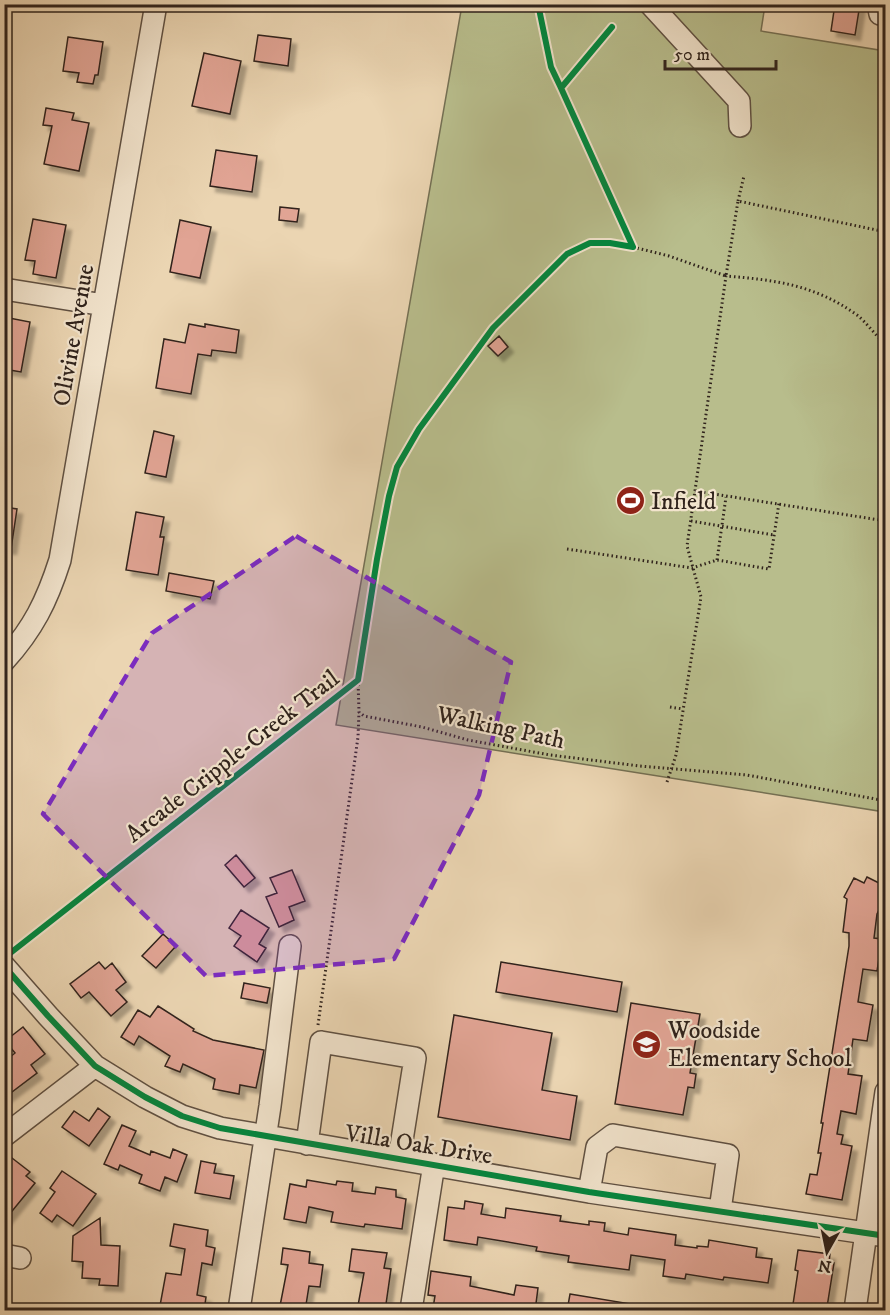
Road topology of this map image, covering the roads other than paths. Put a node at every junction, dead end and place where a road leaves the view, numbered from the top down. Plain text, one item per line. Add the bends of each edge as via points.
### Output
1 (156, 4) edge
2 (650, 4) edge
3 (740, 126) dead end
4 (4, 289) edge
5 (104, 305) junction
6 (4, 661) edge
7 (290, 946) dead end
8 (4, 966) edge
9 (95, 1066) junction
10 (885, 1092) edge
11 (4, 1136) edge
12 (266, 1137) junction
13 (307, 1144) junction
14 (399, 1159) junction
15 (434, 1164) junction
16 (590, 1192) junction
17 (720, 1210) junction
18 (876, 1235) edge
19 (239, 1311) edge
20 (411, 1311) edge
21 (855, 1311) edge

1 - 5 street, Olivine Avenue
2 - 3 street via 739,101
4 - 5 street
5 - 6 street, Olivine Avenue via 60,560 50,593 34,623
7 - 12 street
8 - 9 street, Villa Oak Drive
9 - 11 street
9 - 12 street, Villa Oak Drive via 182,1116
10 - 18 street
12 - 13 street, Villa Oak Drive
12 - 19 street
13 - 14 street, Villa Oak Drive
13 - 14 street via 321,1042 415,1058
14 - 15 street, Villa Oak Drive
15 - 16 street, Villa Oak Drive
15 - 20 street
16 - 17 street, Villa Oak Drive
16 - 17 street via 597,1147 613,1135 728,1155
17 - 18 street, Villa Oak Drive
18 - 21 street

